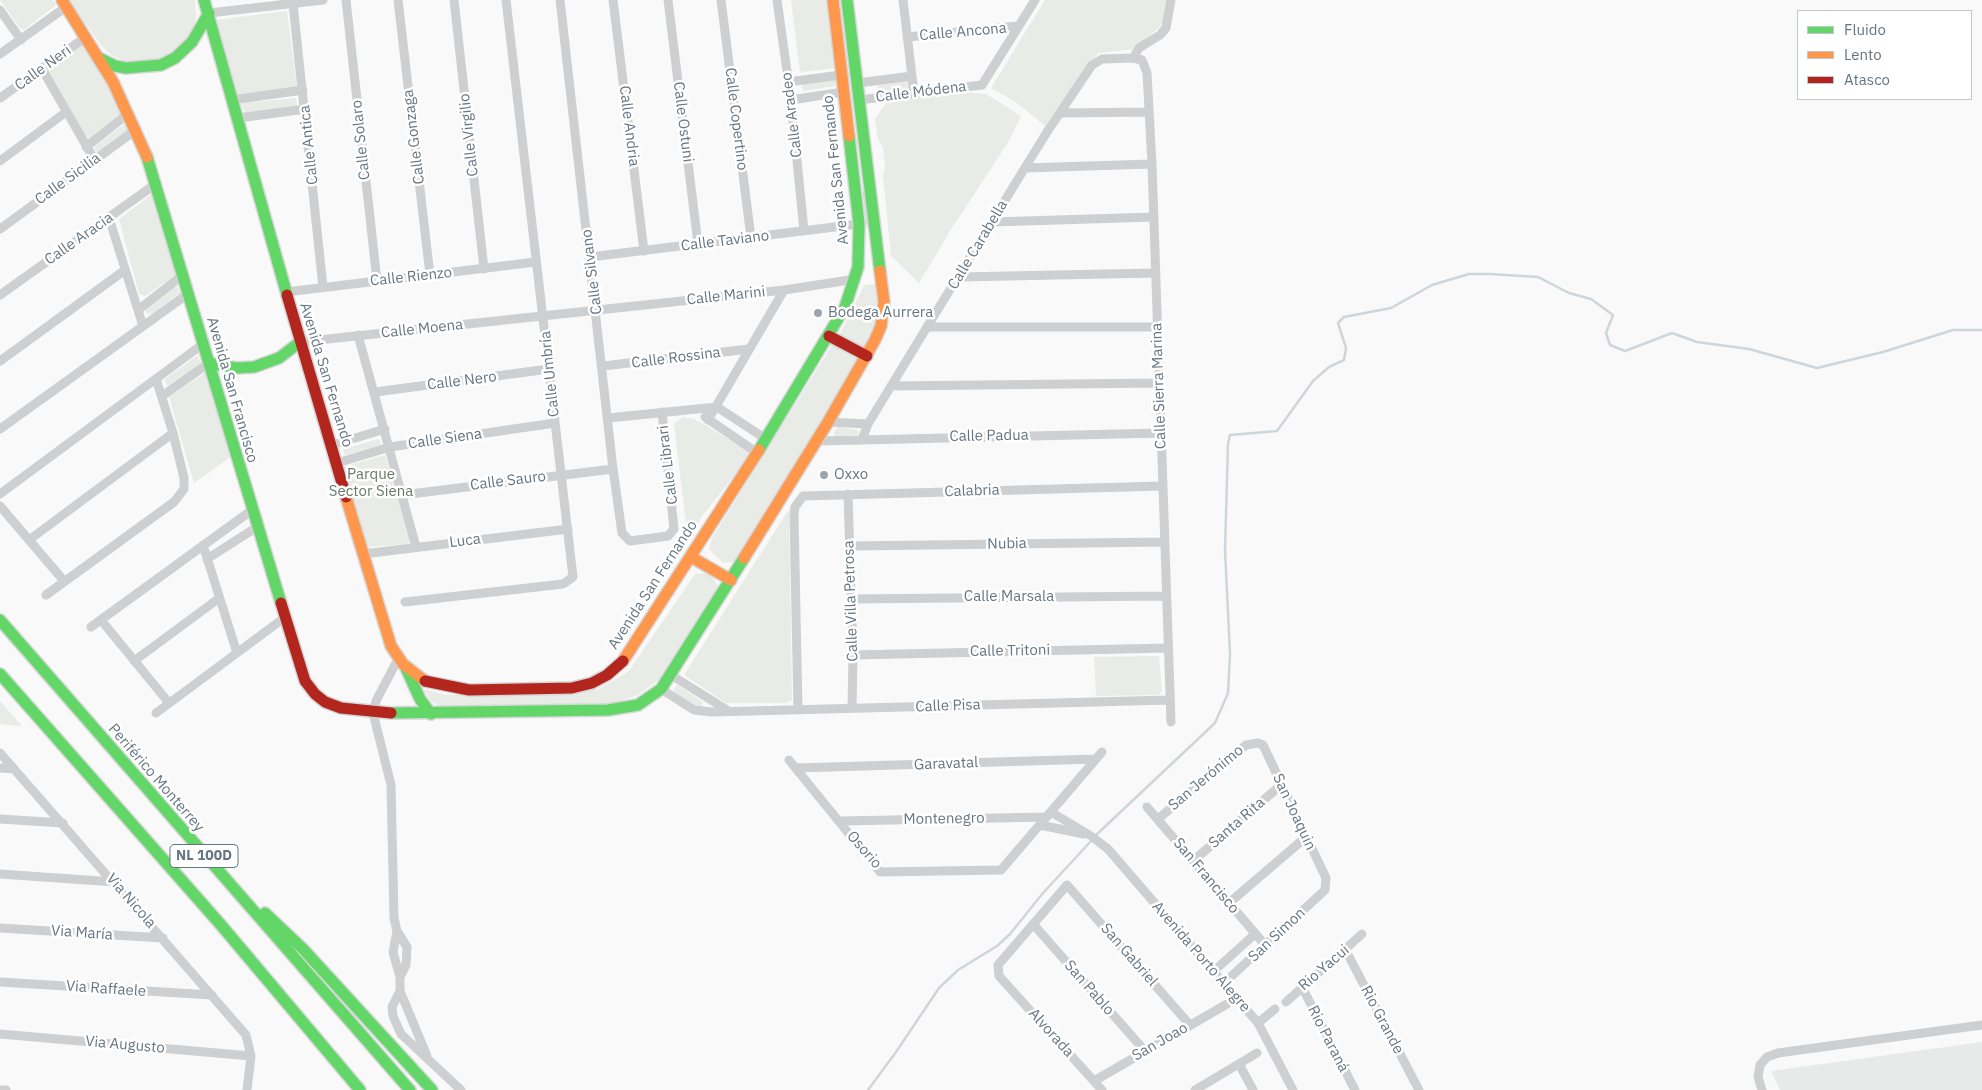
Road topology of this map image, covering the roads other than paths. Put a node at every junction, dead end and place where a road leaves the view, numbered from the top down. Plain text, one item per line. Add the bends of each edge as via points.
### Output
1 (204, 0) edge
2 (324, 0) edge
3 (346, 0) edge
4 (398, 0) edge
5 (454, 0) edge
6 (506, 0) edge
7 (560, 0) edge
8 (613, 0) edge
9 (668, 0) edge
10 (722, 0) edge
11 (777, 0) edge
12 (833, 0) edge
13 (847, 0) edge
14 (903, 0) edge
15 (1035, 0) edge
16 (1171, 0) edge
17 (64, 3) edge
18 (293, 4) junction
19 (0, 10) edge
20 (209, 13) junction
21 (1018, 26) junction
22 (86, 37) junction
23 (907, 37) junction
24 (21, 40) junction
25 (0, 54) edge
26 (99, 58) junction
27 (1133, 58) junction
28 (42, 68) junction
29 (841, 75) junction
30 (912, 76) junction
31 (788, 82) junction
32 (858, 83) junction
33 (303, 90) junction
34 (843, 92) junction
35 (914, 93) junction
36 (0, 98) edge
37 (232, 100) junction
38 (790, 100) junction
39 (859, 100) junction
40 (306, 109) junction
41 (66, 112) junction
42 (1148, 112) junction
43 (129, 113) junction
44 (1062, 113) junction
45 (238, 118) junction
46 (137, 129) junction
47 (86, 147) junction
48 (94, 159) junction
49 (0, 161) edge
50 (1152, 164) junction
51 (1025, 168) junction
52 (157, 182) junction
53 (1154, 217) junction
54 (109, 218) junction
55 (992, 222) junction
56 (859, 224) junction
57 (0, 229) edge
58 (804, 231) junction
59 (751, 238) junction
60 (698, 244) junction
61 (644, 251) junction
62 (590, 257) junction
63 (536, 262) junction
64 (484, 269) junction
65 (125, 270) junction
66 (1155, 273) junction
67 (184, 274) junction
68 (430, 275) junction
69 (958, 277) junction
70 (856, 279) junction
71 (377, 281) junction
72 (323, 287) junction
73 (784, 290) junction
74 (286, 292) junction
75 (189, 293) junction
76 (0, 295) edge
77 (138, 310) junction
78 (596, 311) junction
79 (544, 316) junction
80 (143, 326) junction
81 (927, 327) junction
82 (1157, 327) junction
83 (358, 336) junction
84 (829, 336) junction
85 (300, 342) junction
86 (203, 344) junction
87 (749, 349) junction
88 (867, 356) junction
89 (0, 361) edge
90 (209, 364) junction
91 (603, 366) junction
92 (549, 369) junction
93 (156, 379) junction
94 (1159, 383) junction
95 (891, 386) junction
96 (375, 392) junction
97 (162, 396) junction
98 (717, 407) junction
99 (698, 409) junction
100 (662, 412) junction
101 (608, 418) junction
102 (708, 420) junction
103 (828, 422) junction
104 (555, 423) junction
105 (868, 424) junction
106 (0, 429) edge
107 (385, 429) junction
108 (173, 433) junction
109 (1161, 433) junction
110 (766, 439) junction
111 (862, 439) junction
112 (816, 441) junction
113 (332, 445) junction
114 (390, 447) junction
115 (756, 452) junction
116 (337, 463) junction
117 (613, 470) junction
118 (561, 475) junction
119 (1162, 486) junction
120 (0, 494) edge
121 (848, 494) junction
122 (402, 495) junction
123 (0, 506) edge
124 (252, 510) junction
125 (257, 527) junction
126 (568, 529) junction
127 (29, 540) junction
128 (630, 541) joint
129 (1164, 542) junction
130 (203, 545) junction
131 (850, 546) junction
132 (416, 547) junction
133 (363, 554) junction
134 (691, 557) junction
135 (208, 559) junction
136 (730, 580) junction
137 (64, 582) junction
138 (46, 594) dead end
139 (1166, 596) junction
140 (218, 599) junction
141 (851, 599) junction
142 (405, 602) dead end
143 (284, 618) junction
144 (0, 620) edge
145 (101, 620) junction
146 (91, 627) dead end
147 (1168, 648) junction
148 (237, 653) junction
149 (853, 655) junction
150 (398, 659) junction
151 (134, 661) junction
152 (406, 668) junction
153 (0, 674) edge
154 (671, 675) junction
155 (661, 689) junction
156 (1170, 700) junction
157 (169, 703) junction
158 (852, 708) junction
159 (798, 709) junction
160 (727, 710) junction
161 (156, 712) dead end
162 (373, 713) junction
163 (431, 714) junction
164 (1171, 722) dead end
165 (1258, 743) joint
166 (0, 753) edge
167 (789, 760) dead end
168 (0, 768) edge
169 (796, 768) junction
170 (14, 769) junction
171 (1281, 785) junction
172 (1147, 807) dead end
173 (1049, 814) junction
174 (0, 819) edge
175 (1158, 819) junction
176 (840, 821) junction
177 (63, 823) junction
178 (1040, 825) junction
179 (1091, 836) junction
180 (1306, 837) junction
181 (195, 845) junction
182 (1193, 861) junction
183 (0, 874) edge
184 (115, 882) junction
185 (1326, 884) joint
186 (1229, 903) junction
187 (1033, 924) junction
188 (0, 928) edge
189 (397, 931) junction
190 (1255, 934) junction
191 (1362, 934) dead end
192 (163, 938) junction
193 (1265, 945) junction
194 (1345, 949) junction
195 (1214, 971) junction
196 (400, 977) junction
197 (0, 982) edge
198 (1224, 983) junction
199 (1302, 987) junction
200 (400, 991) junction
201 (212, 995) junction
202 (1286, 1002) dead end
203 (1227, 1004) dead end
204 (1275, 1009) dead end
205 (1258, 1023) junction
206 (1190, 1025) junction
207 (1982, 1025) edge
208 (0, 1034) edge
209 (1145, 1051) junction
210 (1258, 1053) dead end
211 (251, 1056) junction
212 (427, 1056) junction
213 (1240, 1064) junction
214 (1094, 1081) junction
215 (0, 1090) edge
216 (6, 1090) edge
217 (247, 1090) edge
218 (360, 1090) edge
219 (410, 1090) edge
220 (432, 1090) edge
221 (461, 1090) edge
222 (1102, 1090) edge
223 (1195, 1090) edge
224 (1253, 1090) edge
225 (1293, 1090) edge
226 (1355, 1090) edge
227 (1419, 1090) edge
228 (1762, 1090) edge

1 - 20 main road, Avenida San Fernando
2 - 18 street
3 - 71 street, Calle Solaro
4 - 68 street, Calle Gonzaga
5 - 64 street, Calle Virgilio
6 - 63 street, Calle Umbría
7 - 62 street, Calle Silvano
8 - 61 street, Calle Andria
9 - 60 street, Calle Ostuni
10 - 59 street, Calle Copertino
11 - 31 street, Calle Aradeo
12 - 29 main road, Avenida San Fernando
13 - 32 main road, Avenida San Fernando
14 - 23 street
15 - 21 street
16 - 27 street via 1166,28 1160,36 1139,48
17 - 22 main road
17 - 24 street
18 - 20 street
18 - 33 street, Calle Antica
19 - 24 street
20 - 26 main road via 192,42 175,58 161,65 126,68
20 - 37 main road, Avenida San Fernando
21 - 23 street, Calle Ancona
21 - 35 street, Calle Módena via 982,85
22 - 26 main road
22 - 28 street, Calle Neri
23 - 30 street
24 - 25 street
26 - 43 main road, Avenida San Francisco
27 - 42 street, Calle Sierra Marina via 1142,60 1146,67
27 - 44 street, Calle Carabella via 1102,59 1092,65
28 - 36 street, Calle Neri
28 - 41 street
29 - 31 street
29 - 34 main road, Avenida San Fernando
30 - 32 street, Calle Módena
30 - 35 street
31 - 38 street, Calle Aradeo
32 - 39 main road, Avenida San Fernando
33 - 37 street
33 - 40 street, Calle Antica
34 - 38 street
34 - 56 main road, Avenida San Fernando
35 - 39 street, Calle Módena
37 - 45 main road, Avenida San Fernando
38 - 58 street, Calle Aradeo
39 - 88 main road, Avenida San Fernando via 884,302 881,326
40 - 45 street
40 - 72 street, Calle Antica
41 - 47 street
41 - 49 street
42 - 44 street
42 - 50 street, Calle Sierra Marina
43 - 46 main road, Avenida San Francisco
43 - 47 street, Calle Sicilia
44 - 51 street, Calle Carabella
45 - 74 main road, Avenida San Fernando
46 - 48 street, Calle Sicilia
46 - 52 main road, Avenida San Francisco
47 - 48 street
48 - 57 street, Calle Sicilia
50 - 51 street
50 - 53 street, Calle Sierra Marina
51 - 55 street, Calle Carabella
52 - 54 street, Calle Aracia
52 - 67 main road, Avenida San Francisco
53 - 55 street
53 - 66 street, Calle Sierra Marina
54 - 65 street
54 - 76 street, Calle Aracia
55 - 69 street, Calle Carabella
56 - 58 street, Calle Taviano
56 - 70 main road, Avenida San Fernando
58 - 59 street, Calle Taviano
59 - 60 street, Calle Taviano
60 - 61 street, Calle Taviano
61 - 62 street, Calle Taviano
62 - 78 street, Calle Silvano
63 - 64 street, Calle Rienzo
63 - 79 street, Calle Umbría
64 - 68 street, Calle Rienzo
65 - 77 street
65 - 89 street
66 - 69 street
66 - 82 street, Calle Sierra Marina
67 - 75 main road, Avenida San Francisco
67 - 77 street
68 - 71 street, Calle Rienzo
69 - 81 street, Calle Carabella
70 - 73 street, Calle Marini
70 - 84 main road, Avenida San Fernando
71 - 72 street, Calle Rienzo
72 - 74 street, Calle Rienzo
73 - 78 street, Calle Marini
73 - 87 street
74 - 85 main road, Avenida San Fernando
75 - 80 street
75 - 86 main road, Avenida San Francisco
77 - 80 street
78 - 79 street, Calle Marini
78 - 91 street, Calle Silvano
79 - 83 street, Calle Moena
79 - 92 street, Calle Umbría
80 - 106 street
81 - 82 street
81 - 95 street, Calle Carabella
82 - 94 street, Calle Sierra Marina
83 - 85 street, Calle Moena
83 - 96 street
84 - 88 main road
84 - 110 main road, Avenida San Fernando
85 - 90 main road via 279,358 254,368
85 - 113 main road, Avenida San Fernando
86 - 90 main road, Avenida San Francisco
86 - 93 street
87 - 91 street, Calle Rossina
87 - 98 street
88 - 103 main road, Avenida San Fernando
90 - 97 street
90 - 124 main road, Avenida San Francisco
91 - 101 street, Calle Silvano
92 - 96 street, Calle Nero
92 - 104 street, Calle Umbría
93 - 97 street
93 - 120 street
94 - 95 street
94 - 109 street, Calle Sierra Marina
95 - 105 street, Calle Carabella
96 - 107 street
97 - 108 street
98 - 99 street
98 - 102 street
98 - 110 street
99 - 100 street
99 - 102 street
100 - 101 street
100 - 128 street, Calle Librari via 674,529 668,536
101 - 117 street, Calle Silvano
102 - 115 street
103 - 105 street
103 - 112 main road, Avenida San Fernando
104 - 114 street, Calle Siena
104 - 118 street, Calle Umbría
105 - 111 street, Calle Carabella
107 - 113 street
107 - 114 street
108 - 127 street
108 - 137 street via 185,484 181,493 174,502
109 - 111 street, Calle Padua
109 - 119 street, Calle Sierra Marina
110 - 115 main road, Avenida San Fernando
111 - 112 street, Calle Padua
112 - 136 main road, Avenida San Fernando
113 - 116 main road, Avenida San Fernando
114 - 116 street, Calle Siena
114 - 122 street
115 - 134 main road, Avenida San Fernando
116 - 133 main road, Avenida San Fernando
117 - 118 street, Calle Sauro
117 - 128 street, Calle Silvano via 622,533
118 - 122 street, Calle Sauro
118 - 126 street, Calle Umbría
119 - 121 street, Calabria
119 - 129 street, Calle Sierra Marina
121 - 131 street, Calle Villa Petrosa
121 - 159 street, Calabria via 804,496 797,502 794,514
122 - 132 street
123 - 127 street
124 - 125 main road, Avenida San Francisco
124 - 130 street
125 - 135 street
125 - 143 main road, Avenida San Francisco
126 - 132 street, Luca
126 - 142 street, Calle Umbría via 573,577 562,584
127 - 137 street
129 - 131 street, Nubia
129 - 139 street, Calle Sierra Marina
130 - 135 street
130 - 145 street
131 - 141 street, Calle Villa Petrosa
132 - 133 street, Luca
133 - 150 main road, Avenida San Fernando via 391,646
134 - 136 main road
134 - 152 main road, Avenida San Fernando via 624,660 592,683 572,688 452,688 428,683
135 - 140 street
136 - 154 main road, Avenida San Fernando
137 - 138 street
139 - 141 street, Calle Marsala
139 - 147 street, Calle Sierra Marina
140 - 148 street
140 - 151 street
141 - 149 street, Calle Villa Petrosa
143 - 148 street
143 - 162 main road, Avenida San Francisco via 305,681 315,694 325,702
144 - 181 main road, Periférico Monterrey / NL 100D
145 - 146 street
145 - 151 street
147 - 149 street, Calle Tritoni
147 - 156 street, Calle Sierra Marina
148 - 157 street
149 - 158 street, Calle Villa Petrosa
150 - 152 main road, Avenida San Fernando
150 - 162 street
151 - 157 street
152 - 163 main road via 420,699
153 - 218 main road, NL 100D via 222,925
154 - 155 main road, Avenida San Fernando
154 - 160 street
155 - 160 street, Calle Pisa via 694,710
155 - 163 main road, Avenida San Fernando via 650,699 624,709
156 - 158 street, Calle Pisa
156 - 164 street, Calle Sierra Marina
157 - 161 street
158 - 159 street, Calle Pisa
159 - 160 street, Calle Pisa
162 - 163 main road, Avenida San Fernando
162 - 189 street via 391,785
165 - 171 street, San Joaquin via 1263,746
165 - 175 street, San Jerónimo via 1246,745
166 - 170 street, Via Nicola
167 - 169 street, Osorio
168 - 170 street
169 - 173 street, Garavatal via 1099,755
169 - 176 street, Osorio
170 - 177 street, Via Nicola
171 - 180 street, San Joaquin
171 - 182 street, Santa Rita
172 - 175 street, San Francisco
173 - 176 street, Montenegro
173 - 178 street
173 - 179 street, Avenida Porto Alegre
174 - 177 street
175 - 182 street, San Francisco
176 - 178 street, Osorio via 880,872 1001,870
177 - 184 street, Via Nicola
178 - 179 street
179 - 195 street, Avenida Porto Alegre via 1108,849
180 - 185 street, San Joaquin
180 - 186 street
181 - 219 main road, Periférico Monterrey / NL 100D
181 - 220 main road via 303,950
182 - 186 street, San Francisco
183 - 184 street
184 - 192 street, Via Nicola
185 - 193 street, San Simon via 1325,890
186 - 190 street, San Francisco
187 - 206 street, San Gabriel via 1067,885
187 - 209 street, San Pablo
187 - 214 street, Alvorada via 998,965 999,976
188 - 192 street, Via María
189 - 196 street via 393,952
189 - 196 street via 407,947 406,965
190 - 193 street, San Francisco
190 - 195 street, San Simon
191 - 194 street, Rio Yacui
192 - 201 street, Via Nicola
193 - 198 street, San Simon
194 - 199 street, Rio Yacui
194 - 227 street, Rio Grande
195 - 198 street, Avenida Porto Alegre
196 - 200 street
197 - 201 street, Via Raffaele
198 - 205 street, Avenida Porto Alegre
199 - 202 street, Rio Yacui
199 - 226 street, Rio Paraná
200 - 212 street
200 - 212 street via 392,1007 396,1024 413,1047
201 - 211 street, Via Nicola via 246,1035
203 - 206 street, San Joao
204 - 205 street
205 - 225 street, Avenida Porto Alegre
206 - 209 street, San Joao
207 - 228 street via 1778,1053 1760,1065 1758,1077
208 - 211 street, Via Augusto
209 - 214 street, San Joao
210 - 213 street
211 - 217 street
212 - 221 street
213 - 223 street
213 - 224 street
214 - 222 street, Alvorada
215 - 216 street

